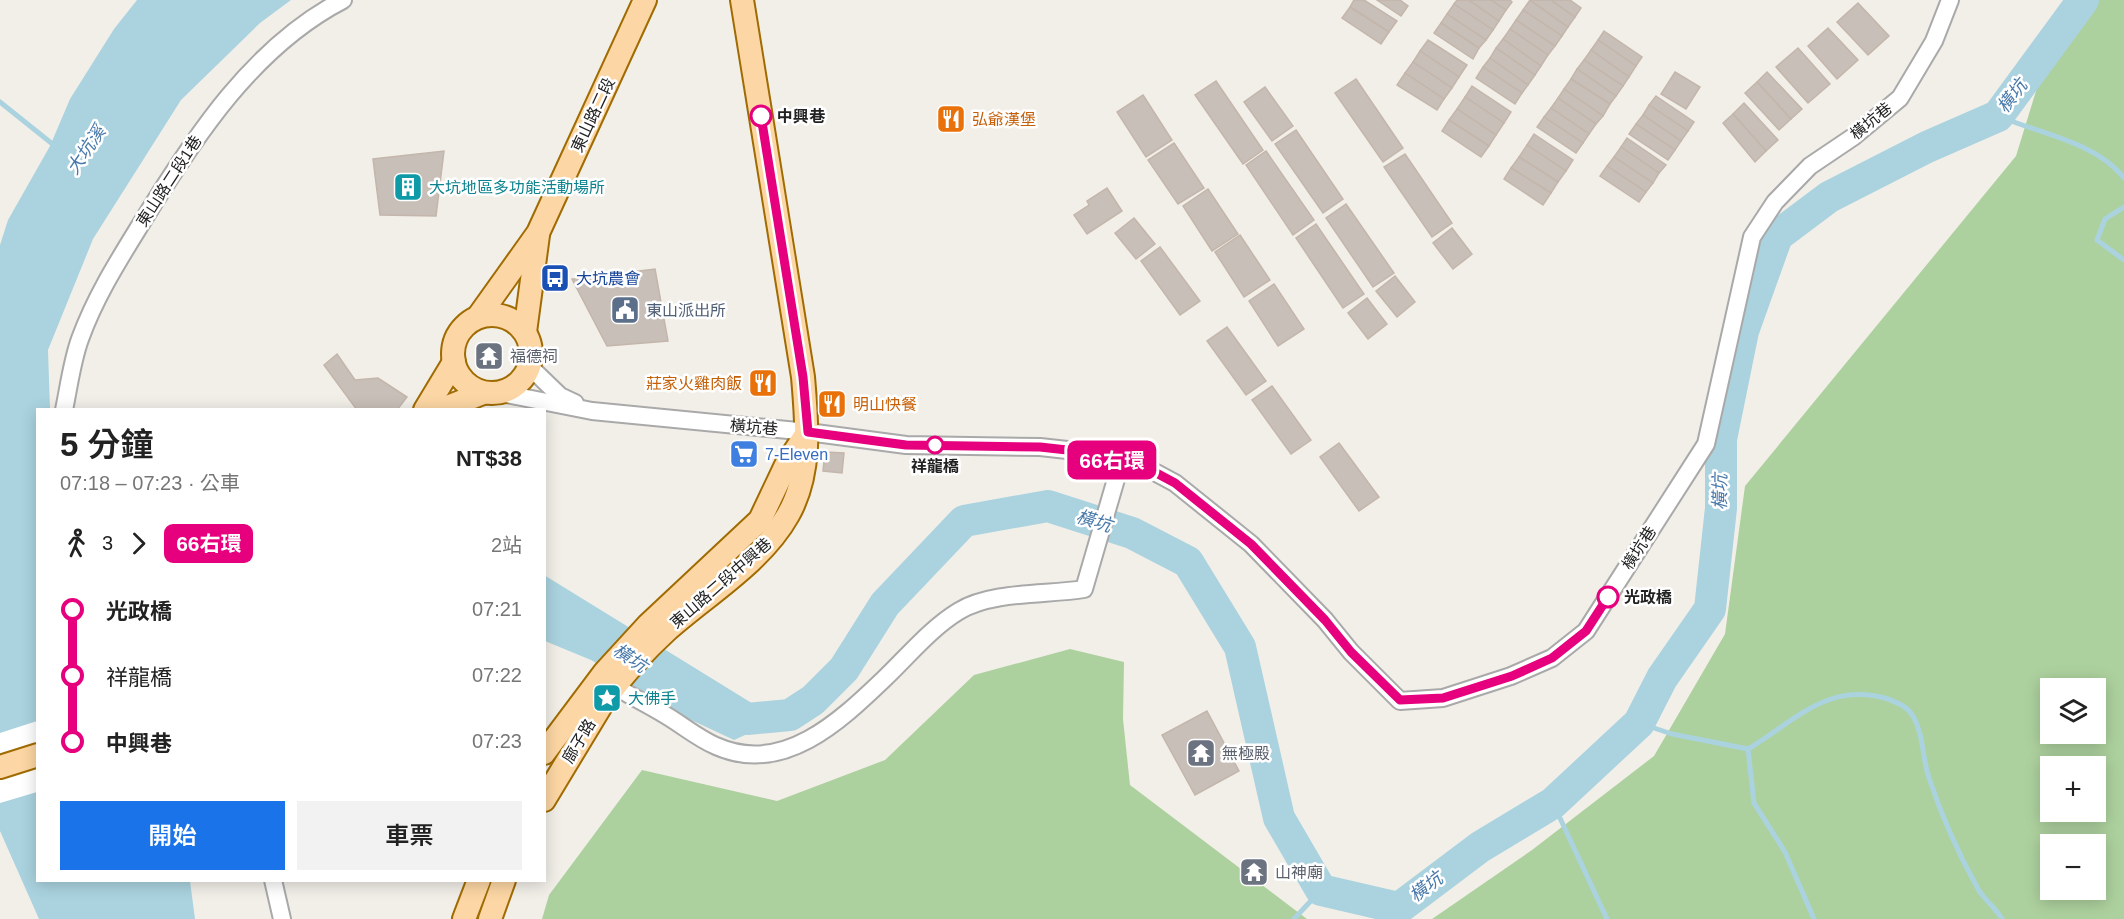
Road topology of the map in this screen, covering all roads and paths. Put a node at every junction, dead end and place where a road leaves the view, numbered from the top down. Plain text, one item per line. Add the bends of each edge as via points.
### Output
1 (343, 0) edge
2 (645, 0) edge
3 (742, 0) edge
4 (1950, 0) edge
5 (538, 233) junction
6 (478, 318) junction
7 (525, 332) junction
8 (454, 362) junction
9 (530, 367) junction
10 (492, 393) junction
11 (64, 408) edge
12 (426, 408) edge
13 (446, 408) edge
14 (592, 411) junction
15 (808, 432) junction
16 (1121, 462) junction
17 (609, 680) junction
18 (546, 751) edge
19 (36, 756) edge
20 (0, 767) edge
21 (546, 797) edge
22 (273, 882) edge
23 (478, 882) edge
24 (503, 882) edge
25 (282, 919) edge
26 (464, 919) edge
27 (490, 919) edge

1 - 11 street, 東山路二段1巷 via 317,13 257,64 213,114 100,290 79,341
2 - 5 main road, 東山路二段
3 - 15 main road via 803,377
4 - 16 street, 橫坑巷 via 1934,41 1900,98 1810,166 1776,202 1752,237 1706,444 1586,631 1552,658 1512,676 1443,698 1400,700 1251,544 1175,483 1147,468
5 - 6 main road, 東山路二段
5 - 7 main road
6 - 7 main road via 504,316
6 - 8 main road via 459,332
7 - 9 main road via 530,343
8 - 10 main road via 462,380
8 - 12 main road
9 - 10 main road via 513,388
9 - 14 street via 560,396
10 - 13 main road
10 - 14 street, 橫坑巷
14 - 15 street, 橫坑巷
15 - 16 street, 橫坑巷 via 906,445 1040,447
15 - 17 main road, 東山路二段中興巷 via 787,463 760,520
16 - 17 street via 1084,589 1004,596 960,610 820,735 767,756 739,754 715,746
17 - 18 main road, 廍子路
17 - 21 main road, 廍子路 via 604,699
19 - 20 main road
22 - 25 street
23 - 26 main road
24 - 27 main road

